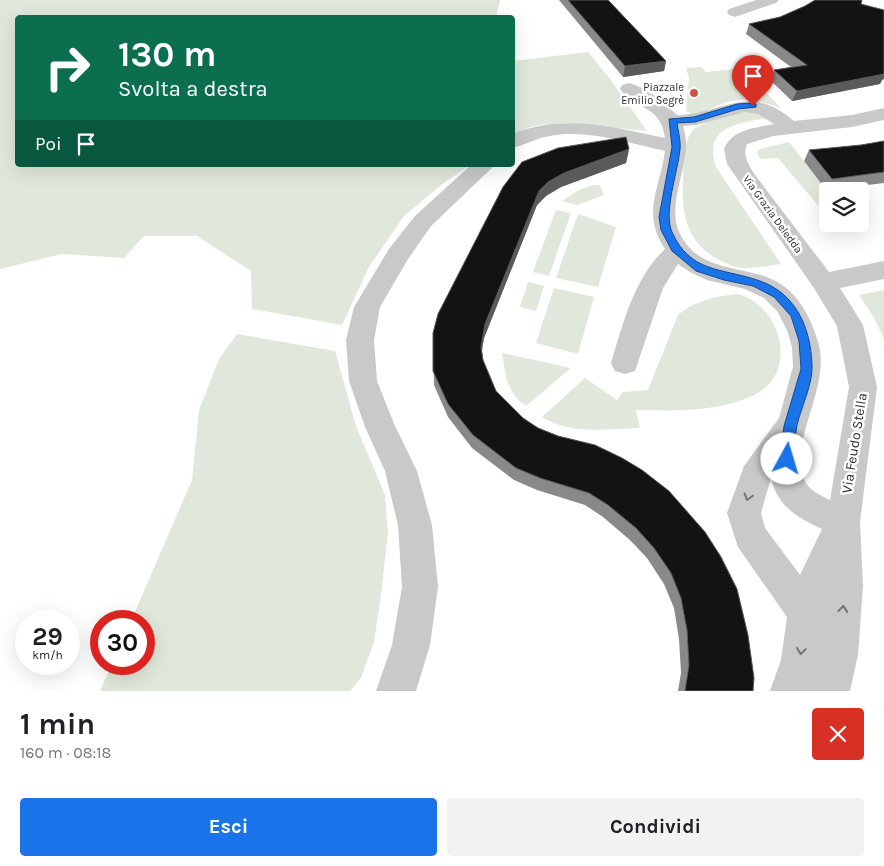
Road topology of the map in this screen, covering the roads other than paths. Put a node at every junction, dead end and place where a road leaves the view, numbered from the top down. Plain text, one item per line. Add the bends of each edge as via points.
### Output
1 (771, 0) edge
2 (735, 12) dead end
3 (629, 89) dead end
4 (884, 114) edge
5 (672, 121) junction
6 (790, 128) junction
7 (515, 140) edge
8 (676, 147) junction
9 (482, 167) edge
10 (677, 251) junction
11 (884, 270) edge
12 (823, 282) junction
13 (625, 363) dead end
14 (790, 426) junction
15 (843, 522) junction
16 (806, 612) junction
17 (396, 691) edge
18 (790, 691) edge
19 (830, 691) edge

1 - 2 street
3 - 5 street via 651,102
4 - 6 street, Via Grazia Deledda
5 - 6 street via 695,120 737,106 753,106 766,109
5 - 8 street
6 - 12 street, Via Grazia Deledda via 754,134 740,140 735,149 736,162
7 - 8 street via 527,134 568,127
8 - 10 street via 664,217 666,230
9 - 17 street via 423,221 403,248 367,307 360,340 363,381 401,471 415,525 420,587 411,645
10 - 13 street via 668,258 646,296
10 - 14 street via 700,268 755,283 778,295 796,314 805,341 807,369
11 - 12 street
12 - 15 street, Via Feudo Stella via 850,325 863,387
14 - 15 street via 785,475 792,489 796,496 816,510
14 -> 16 street via 754,476 744,513 750,536
15 - 16 street, Via Feudo Stella via 819,573
19 -> 15 street, Via Feudo Stella via 839,655 845,586
16 -> 18 street, Via Feudo Stella via 800,660

